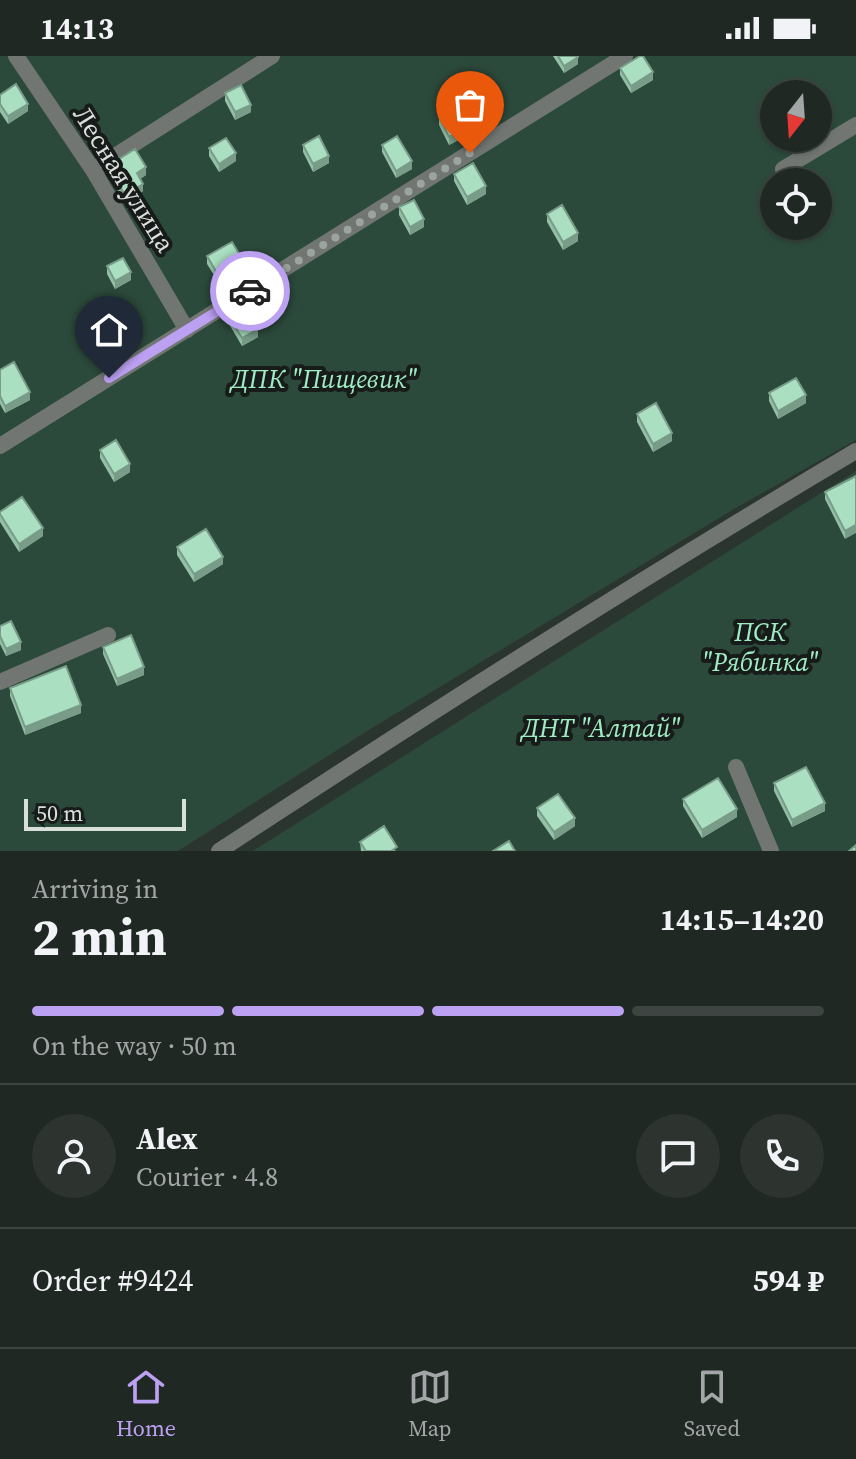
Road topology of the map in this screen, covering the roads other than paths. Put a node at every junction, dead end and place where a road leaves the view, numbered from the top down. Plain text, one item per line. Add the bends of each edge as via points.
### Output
1 (16, 56) edge
2 (272, 56) edge
3 (625, 56) edge
4 (856, 125) edge
5 (785, 168) edge
6 (93, 170) junction
7 (187, 330) junction
8 (2, 441) edge
9 (856, 451) edge
10 (108, 635) dead end
11 (0, 682) edge
12 (736, 767) dead end
13 (219, 851) edge
14 (771, 851) edge

1 - 6 street, Лесная улица
2 - 6 street
3 - 7 street
4 - 5 street
6 - 7 street, Лесная улица
7 - 8 street
9 - 13 street via 480,680
10 - 11 street
12 - 14 street

